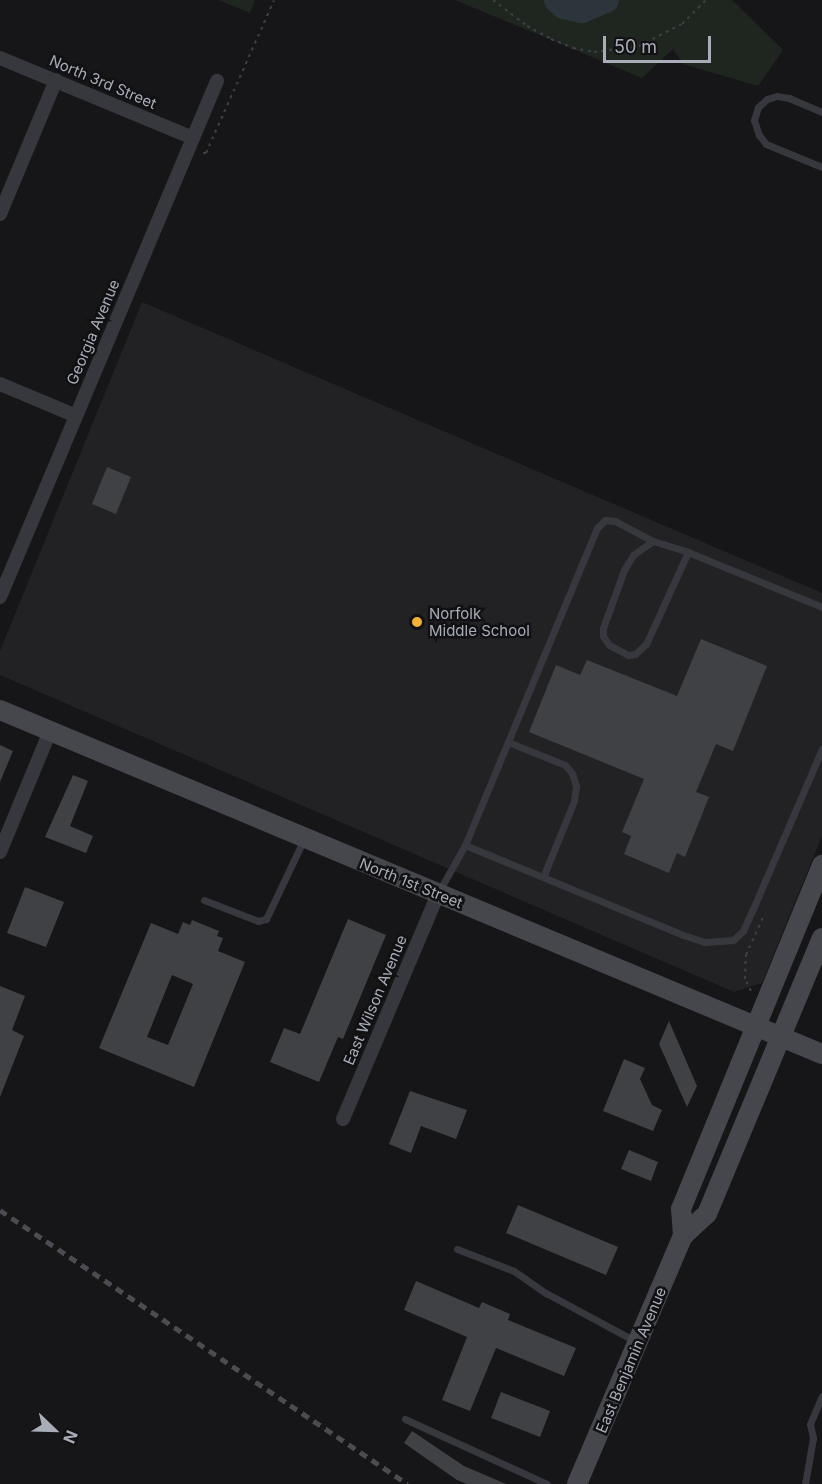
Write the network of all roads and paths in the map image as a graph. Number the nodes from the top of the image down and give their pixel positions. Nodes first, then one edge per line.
1 (274, 0) edge
2 (493, 0) edge
3 (706, 0) edge
4 (0, 58) edge
5 (56, 80) junction
6 (217, 81) dead end
7 (822, 112) edge
8 (191, 143) junction
9 (822, 166) edge
10 (0, 214) edge
11 (0, 384) edge
12 (75, 416) junction
13 (653, 541) junction
14 (688, 552) junction
15 (0, 597) edge
16 (822, 607) edge
17 (0, 710) edge
18 (50, 730) junction
19 (508, 742) junction
20 (822, 749) edge
21 (304, 839) junction
22 (465, 845) junction
23 (0, 852) edge
24 (822, 865) edge
25 (544, 875) junction
26 (438, 894) junction
27 (204, 900) dead end
28 (764, 913) dead end
29 (822, 938) edge
30 (751, 991) dead end
31 (758, 1026) junction
32 (783, 1036) junction
33 (822, 1054) edge
34 (343, 1119) dead end
35 (683, 1236) junction
36 (457, 1249) dead end
37 (639, 1343) junction
38 (822, 1396) edge
39 (405, 1419) dead end
40 (547, 1484) edge
41 (577, 1484) edge
42 (805, 1484) edge

1 - 8 path
2 - 3 path
4 - 5 street, North 3rd Street
5 - 8 street, North 3rd Street
5 - 10 street
6 - 8 street, Georgia Avenue
7 - 9 lane
8 - 12 street, Georgia Avenue
11 - 12 street
12 - 15 street, Georgia Avenue
13 - 14 lane
13 - 14 lane
13 - 19 lane
14 - 16 lane
17 - 18 main road, North 1st Street
18 - 21 main road, North 1st Street
18 - 23 street
19 - 22 lane
19 - 25 lane
20 - 25 lane
21 - 26 main road, North 1st Street
21 - 27 lane
22 - 25 lane
22 - 26 lane
24 - 31 main road, East Benjamin Avenue
26 - 31 main road, North 1st Street
26 - 34 street, East Wilson Avenue
28 - 30 path
29 - 32 main road, East Benjamin Avenue
31 - 32 main road, North 1st Street
31 - 35 main road, East Benjamin Avenue
32 - 33 main road, North 1st Street
32 - 35 main road, East Benjamin Avenue
35 - 37 main road, East Benjamin Avenue
36 - 37 lane
37 - 41 main road, East Benjamin Avenue
38 - 42 lane
39 - 40 lane

